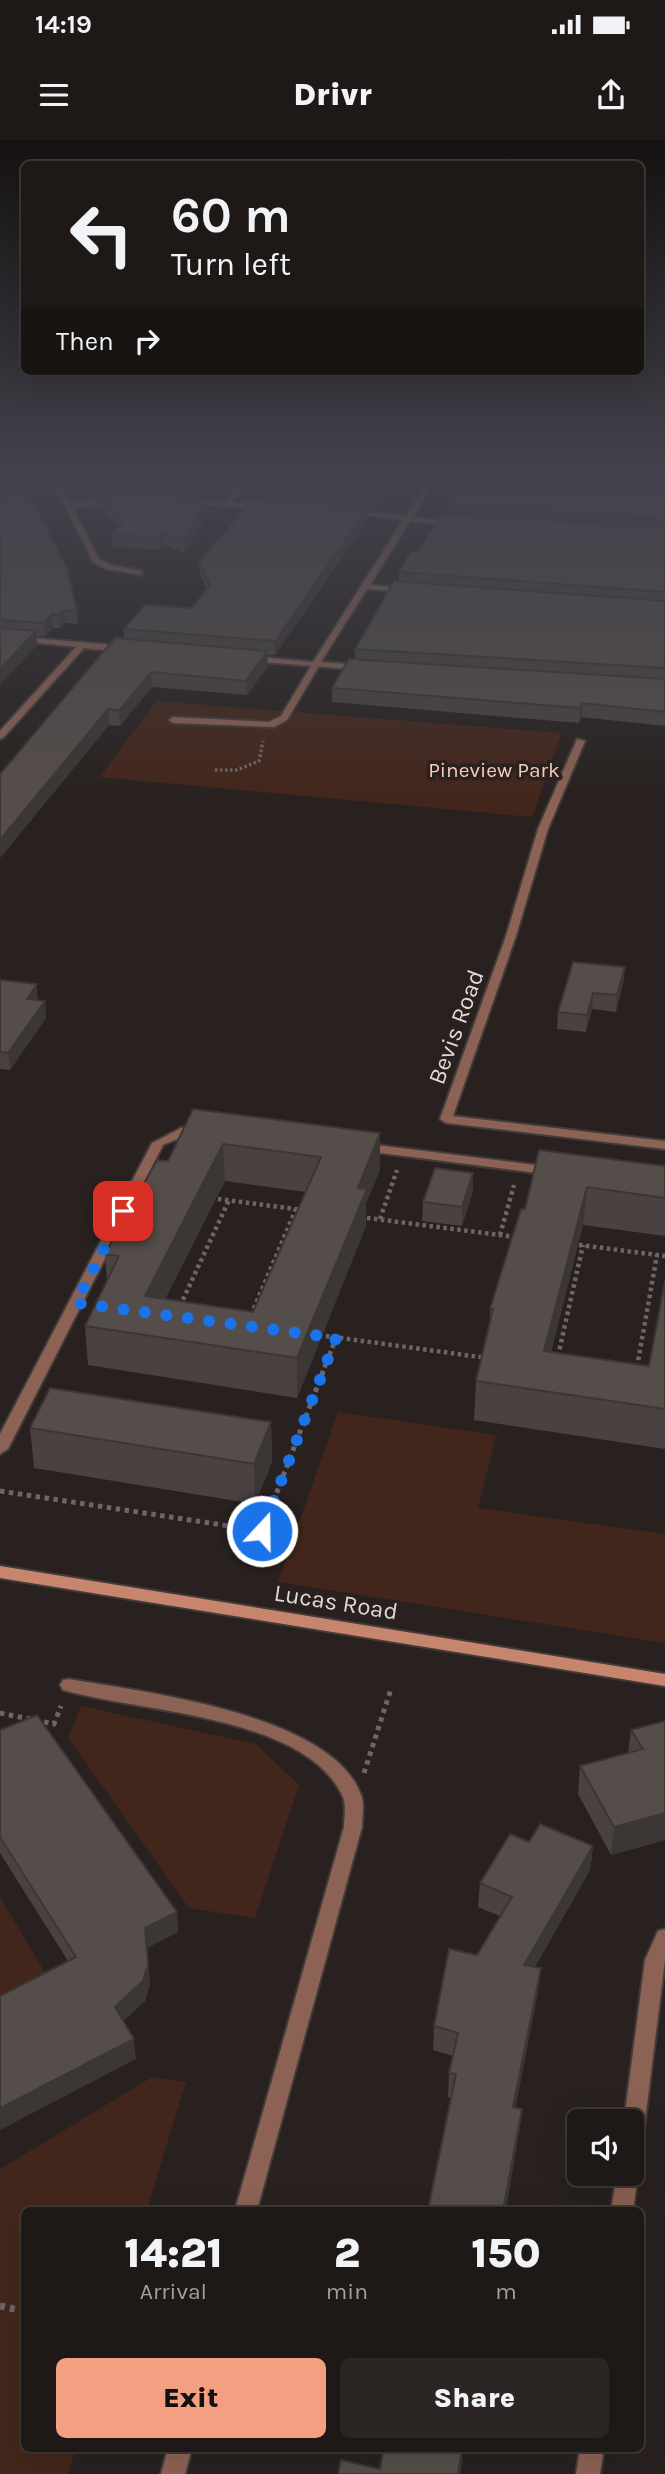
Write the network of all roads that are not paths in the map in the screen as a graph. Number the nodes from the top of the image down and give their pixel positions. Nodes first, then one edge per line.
1 (367, 587) joint
2 (424, 592) edge
3 (0, 638) edge
4 (82, 645) junction
5 (137, 650) edge
6 (234, 658) edge
7 (316, 664) junction
8 (371, 669) edge
9 (173, 720) dead end
10 (0, 736) edge
11 (580, 741) dead end
12 (211, 1130) edge
13 (348, 1145) edge
14 (665, 1145) edge
15 (573, 1173) edge
16 (0, 1449) edge
17 (0, 1572) edge
18 (665, 1680) edge
19 (69, 1685) road end
20 (665, 1937) edge
21 (635, 2109) edge
22 (625, 2186) edge
23 (247, 2207) edge
24 (622, 2207) edge
25 (179, 2452) edge
26 (592, 2452) edge
27 (173, 2474) edge
28 (589, 2474) edge

1 - 2 street
1 - 7 street
3 - 4 street
4 - 5 street
4 - 10 street
6 - 7 street
7 - 8 street
7 - 9 street
11 - 14 street, Bevis Road
12 - 16 street
13 - 15 street
17 - 18 street, Lucas Road
19 - 23 street
20 - 21 street
22 - 24 street
25 - 27 street
26 - 28 street

